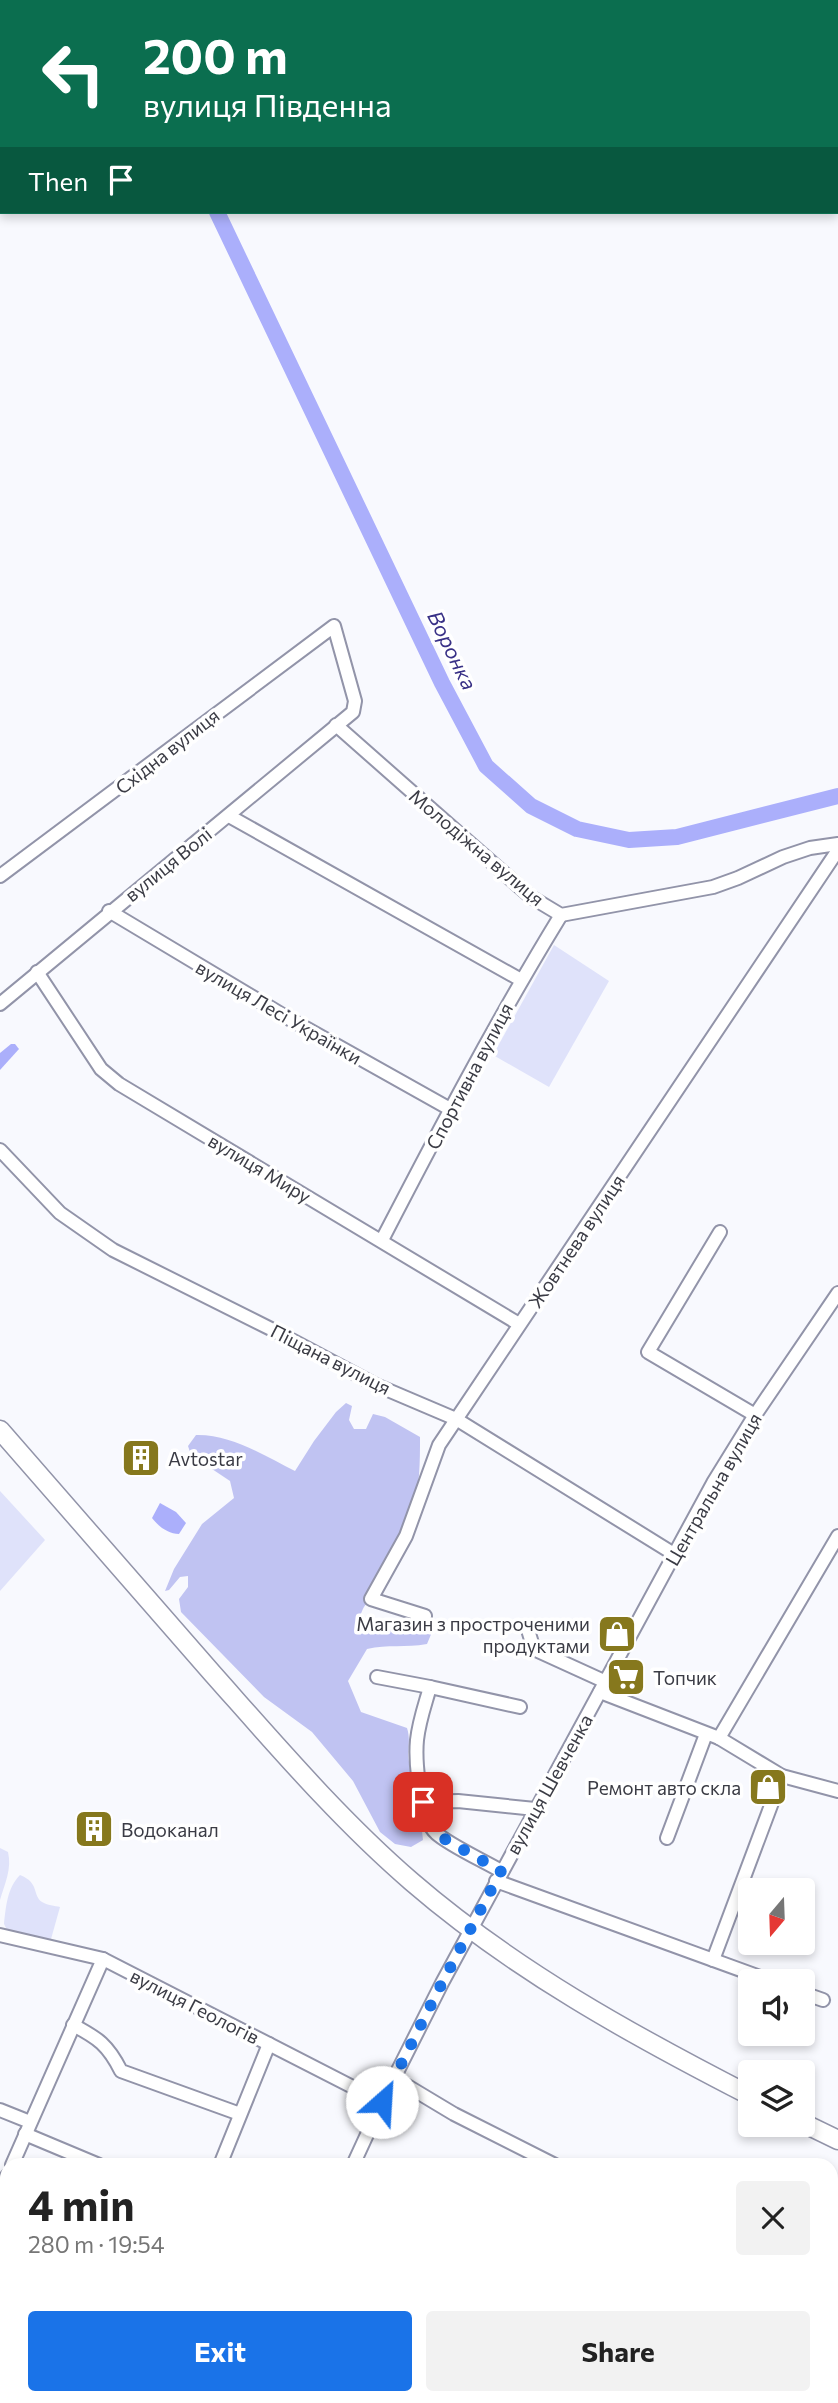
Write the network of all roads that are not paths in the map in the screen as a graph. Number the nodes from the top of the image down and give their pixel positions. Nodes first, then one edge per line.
1 (334, 626) joint
2 (337, 725) junction
3 (229, 816) junction
4 (838, 844) edge
5 (838, 850) edge
6 (0, 876) edge
7 (109, 911) junction
8 (561, 915) junction
9 (37, 972) junction
10 (521, 981) junction
11 (0, 1004) edge
12 (450, 1110) junction
13 (0, 1150) edge
14 (720, 1232) dead end
15 (382, 1241) junction
16 (838, 1293) edge
17 (519, 1324) junction
18 (755, 1415) junction
19 (456, 1419) junction
20 (0, 1430) edge
21 (838, 1536) edge
22 (674, 1554) junction
23 (425, 1616) dead end
24 (528, 1630) dead end
25 (377, 1677) dead end
26 (430, 1688) junction
27 (600, 1692) junction
28 (520, 1707) dead end
29 (712, 1736) junction
30 (782, 1776) junction
31 (838, 1791) edge
32 (423, 1802) junction
33 (535, 1809) junction
34 (667, 1838) dead end
35 (499, 1876) junction
36 (471, 1929) junction
37 (0, 1935) edge
38 (103, 1959) junction
39 (713, 1960) junction
40 (738, 1969) edge
41 (815, 1997) edge
42 (823, 2000) dead end
43 (73, 2025) junction
44 (269, 2044) junction
45 (394, 2078) junction
46 (738, 2089) edge
47 (382, 2102) junction
48 (0, 2110) edge
49 (240, 2114) junction
50 (27, 2128) junction
51 (815, 2129) edge
52 (838, 2140) edge
53 (15, 2158) edge
54 (85, 2158) edge
55 (223, 2158) edge
56 (357, 2158) edge
57 (541, 2158) edge

1 - 2 street, вулиця Волі
1 - 6 street, Східна вулиця
2 - 3 street, вулиця Волі
2 - 8 street, Молодіжна вулиця
3 - 7 street, вулиця Волі
3 - 10 street
4 - 8 street, Молодіжна вулиця
5 - 17 street, Жовтнева вулиця
7 - 9 street, вулиця Волі
7 - 12 street, вулиця Лесі Українки
8 - 10 street, Спортивна вулиця
9 - 11 street, вулиця Волі
9 - 15 street, вулиця Миру
10 - 12 street, Спортивна вулиця
12 - 15 street, Спортивна вулиця
13 - 19 street, Піщана вулиця
14 - 18 street
15 - 17 street, вулиця Миру
16 - 18 street, Центральна вулиця
17 - 19 street, Жовтнева вулиця
18 - 22 street, Центральна вулиця
19 - 22 street, Піщана вулиця
19 - 23 street, Жовтнева вулиця
20 - 36 highway
21 - 29 street
22 - 27 street, Центральна вулиця
24 - 27 street
25 - 26 street
26 - 28 street
26 - 32 street
27 - 29 street
27 - 33 street, вулиця Шевченка
29 - 30 street
29 - 34 street
30 - 31 street
30 - 39 street
32 - 33 street
32 - 35 street
33 - 35 street, вулиця Шевченка
35 - 36 street, вулиця Шевченка
35 - 39 street
36 - 45 street, вулиця Шевченка
36 - 46 highway
37 - 38 street, вулиця Геологів
38 - 43 street
38 - 44 street, вулиця Геологів
39 - 40 street
41 - 42 street
43 - 49 street
43 - 50 street
44 - 47 street, вулиця Геологів
44 - 49 street
45 - 47 street, вулиця Шевченка
45 - 57 street
47 - 56 street, вулиця Шевченка
48 - 50 street
49 - 55 street
50 - 53 street
50 - 54 street
51 - 52 highway

